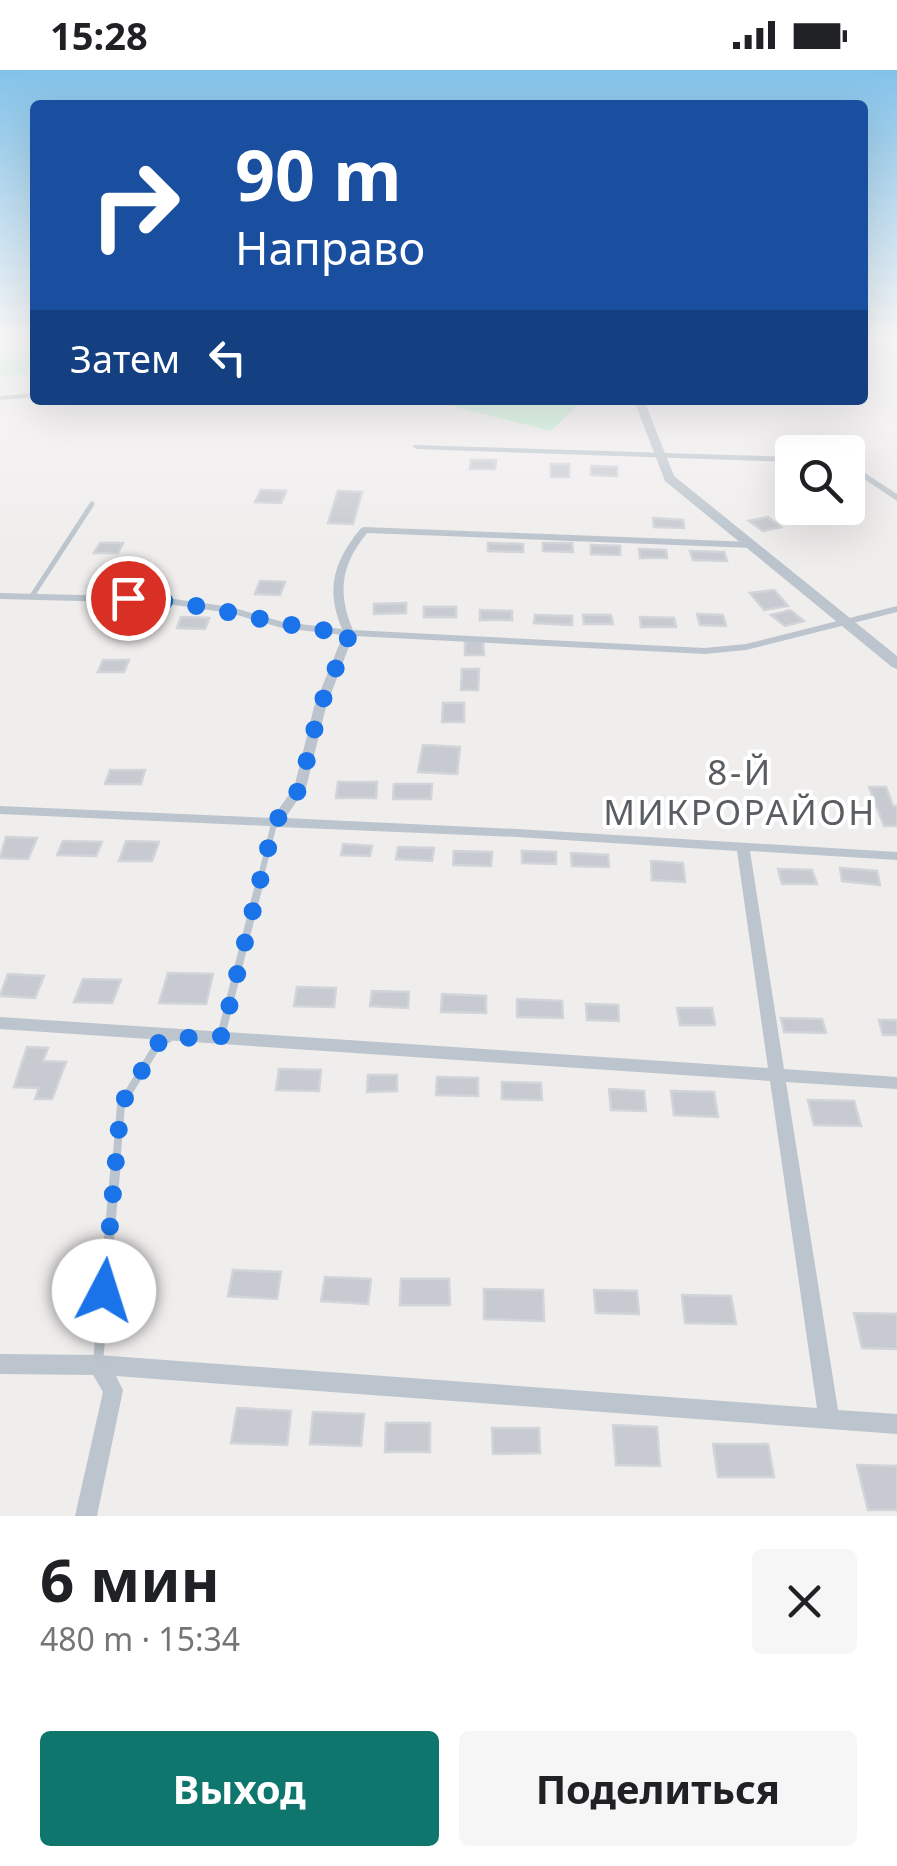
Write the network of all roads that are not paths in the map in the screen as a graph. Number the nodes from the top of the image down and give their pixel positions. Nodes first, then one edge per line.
1 (641, 405) edge
2 (417, 446) dead end
3 (660, 458) junction
4 (775, 460) edge
5 (865, 476) edge
6 (897, 498) edge
7 (92, 504) dead end
8 (752, 545) junction
9 (0, 596) edge
10 (32, 596) junction
11 (897, 609) edge
12 (844, 620) junction
13 (350, 633) junction
14 (897, 664) edge
15 (0, 810) edge
16 (274, 824) junction
17 (743, 847) junction
18 (897, 856) edge
19 (0, 1023) edge
20 (222, 1036) junction
21 (775, 1076) junction
22 (897, 1083) edge
23 (0, 1364) edge
24 (98, 1365) junction
25 (829, 1419) junction
26 (897, 1424) edge
27 (86, 1516) edge

1 - 3 street
2 - 3 street
3 - 4 street
3 - 8 street
5 - 6 street
7 - 10 lane
8 - 12 street
8 - 13 street
9 - 10 street
10 - 13 street
11 - 12 street
12 - 13 street
12 - 14 street
13 - 16 street
15 - 16 street
16 - 17 street
16 - 20 lane
17 - 18 street
17 - 21 street
19 - 20 street
20 - 21 street
20 - 24 lane
21 - 22 street
21 - 25 street
23 - 24 street
24 - 25 street
24 - 27 street
25 - 26 street

